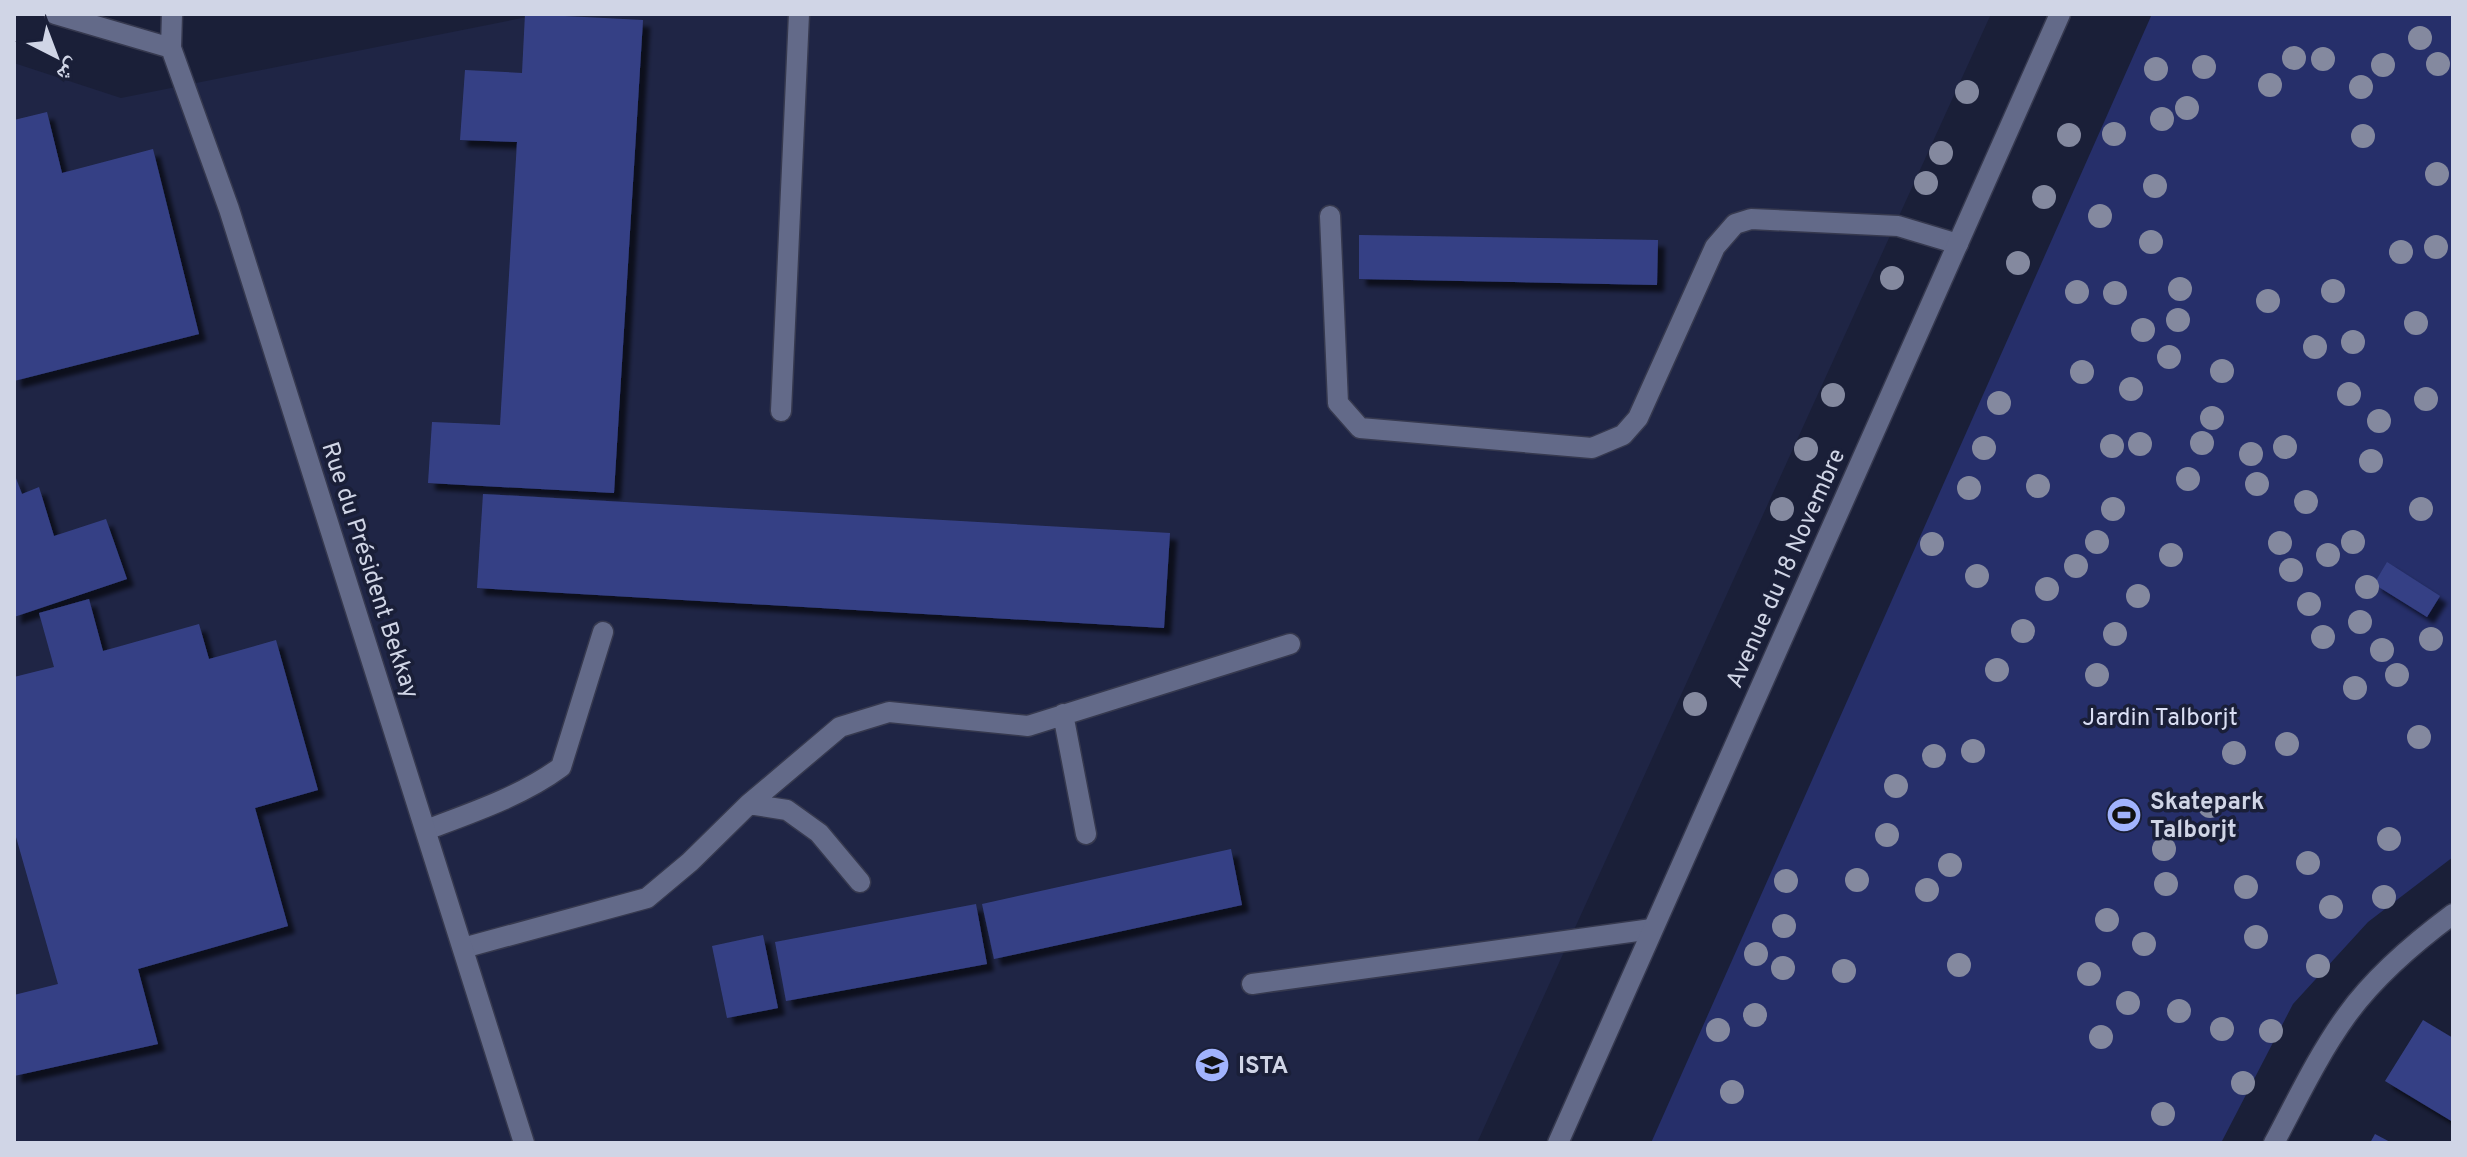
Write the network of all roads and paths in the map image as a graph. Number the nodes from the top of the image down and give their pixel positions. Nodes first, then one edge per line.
1 (55, 14) edge
2 (172, 14) edge
3 (799, 14) edge
4 (2060, 14) edge
5 (171, 48) junction
6 (1330, 216) dead end
7 (1958, 244) junction
8 (781, 411) dead end
9 (603, 632) dead end
10 (1290, 644) dead end
11 (1063, 714) junction
12 (749, 804) junction
13 (426, 830) junction
14 (1086, 834) dead end
15 (860, 882) dead end
16 (2453, 914) edge
17 (1652, 929) junction
18 (463, 948) junction
19 (1252, 984) dead end
20 (523, 1143) edge
21 (1558, 1143) edge
22 (2274, 1143) edge

1 - 5 street
2 - 5 street, Rue du Président Bekkay
3 - 8 street
4 - 7 street, Avenue du 18 Novembre
5 - 13 street, Rue du Président Bekkay
6 - 7 street
7 - 17 street, Avenue du 18 Novembre
9 - 13 street
10 - 11 street
11 - 12 street
11 - 14 street
12 - 15 street
12 - 18 street
13 - 18 street, Rue du Président Bekkay
16 - 22 street
17 - 19 street
17 - 21 street, Avenue du 18 Novembre
18 - 20 street, Rue du Président Bekkay

